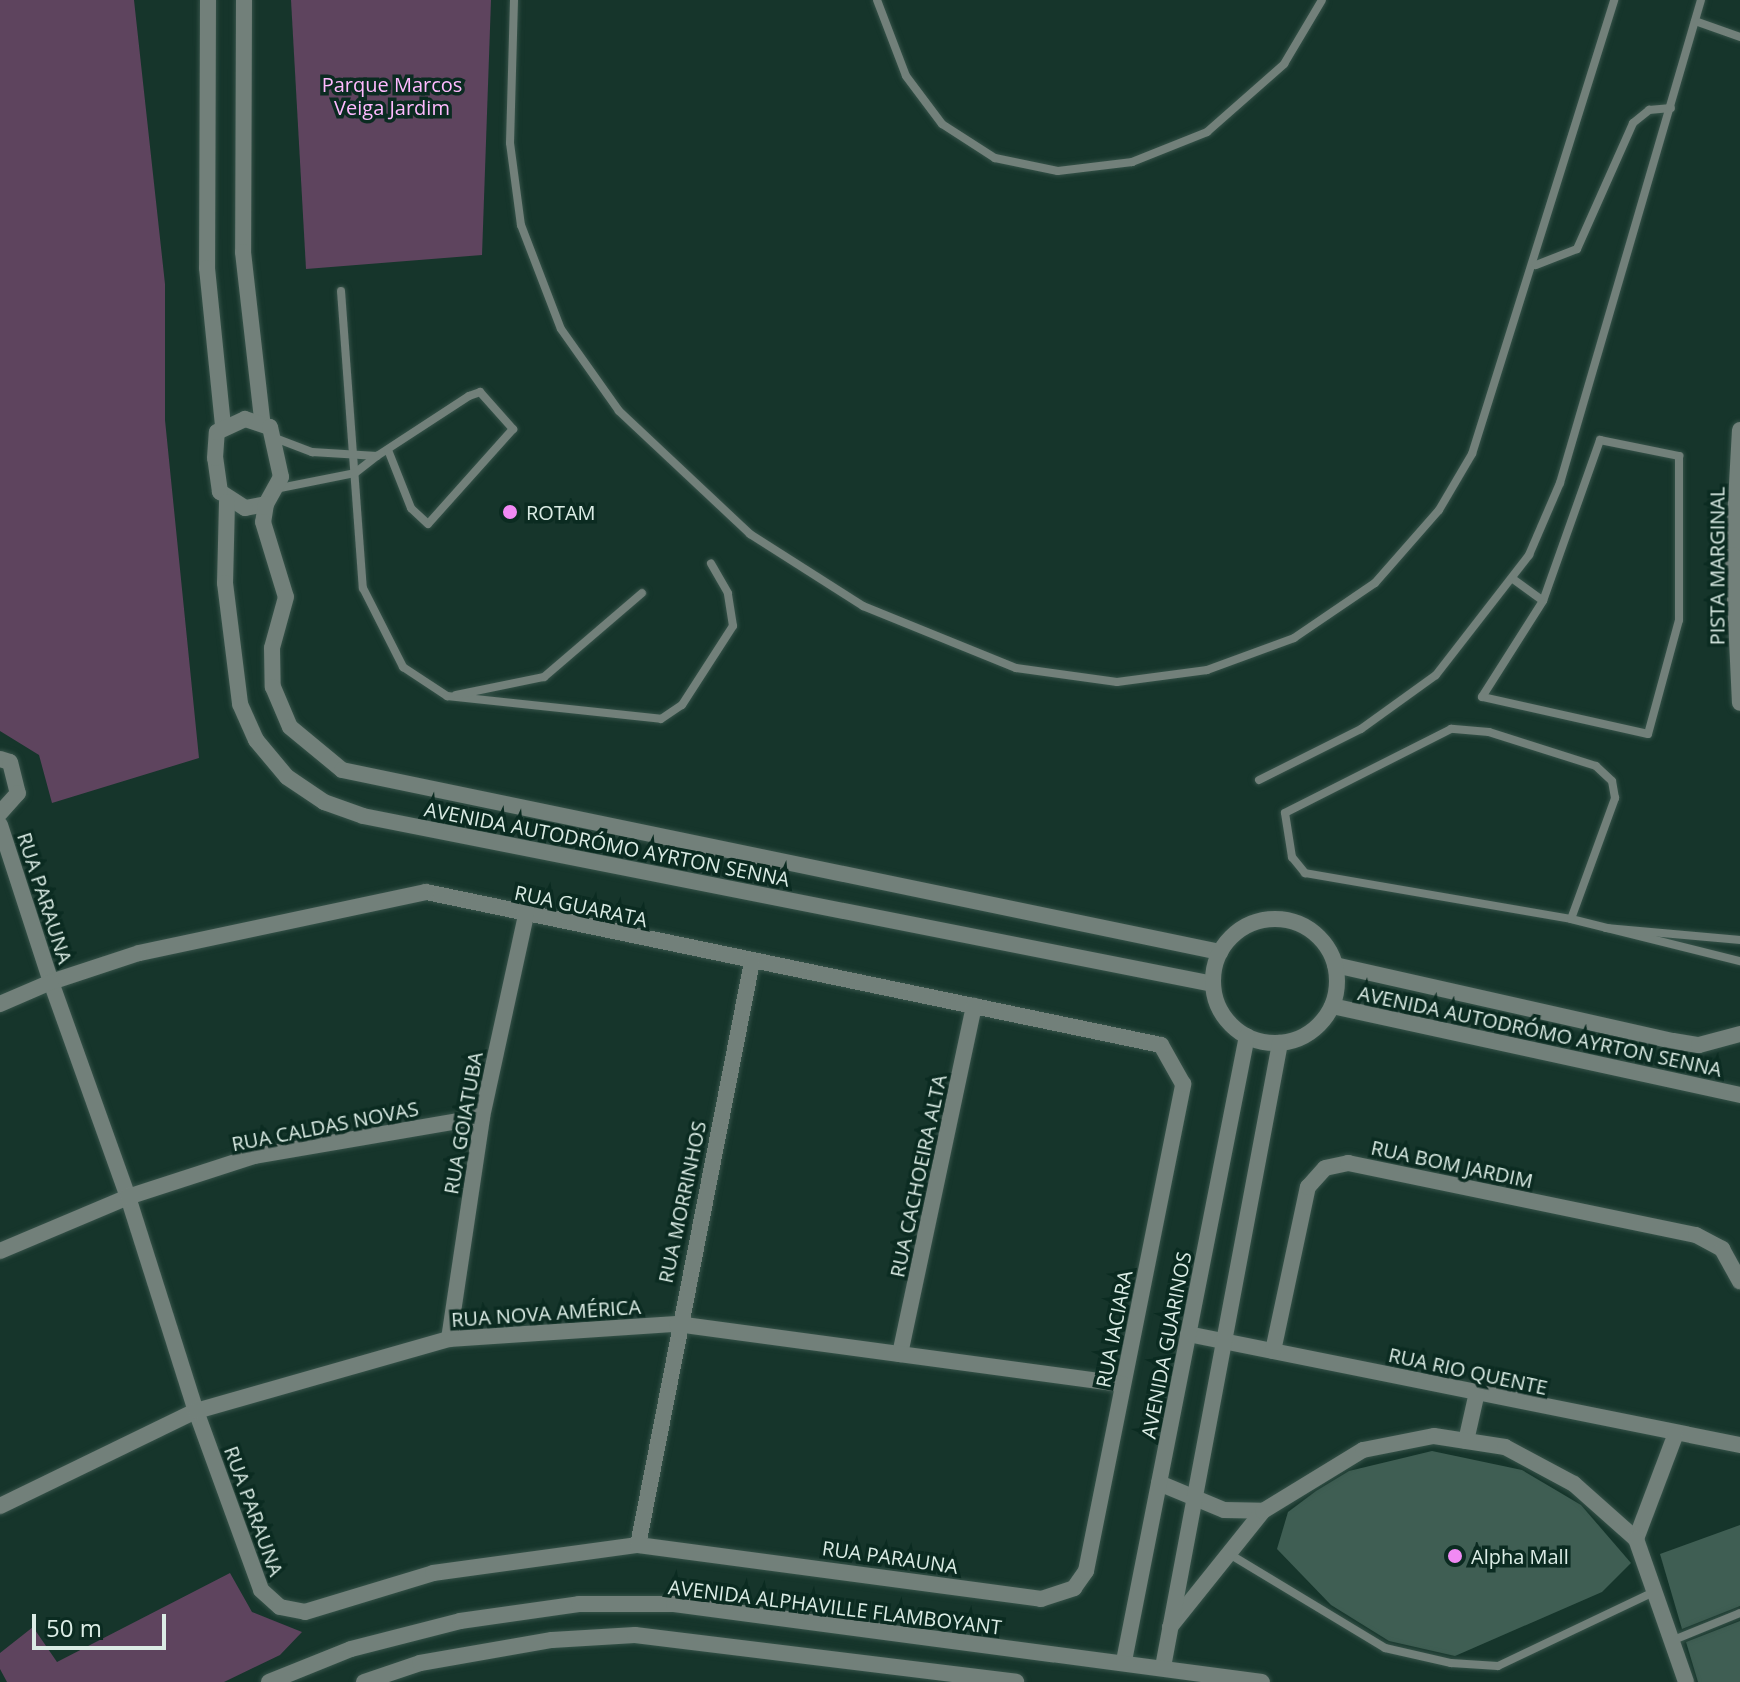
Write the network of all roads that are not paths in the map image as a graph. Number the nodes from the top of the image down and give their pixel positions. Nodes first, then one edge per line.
1 (208, 0) edge
2 (244, 0) edge
3 (514, 0) edge
4 (877, 0) edge
5 (1322, 0) edge
6 (1614, 0) edge
7 (1701, 0) edge
8 (1695, 21) junction
9 (1740, 37) edge
10 (1671, 108) junction
11 (1536, 265) junction
12 (341, 291) dead end
13 (262, 420) junction
14 (223, 426) junction
15 (1740, 430) edge
16 (275, 438) junction
17 (388, 450) junction
18 (354, 451) junction
19 (377, 456) junction
20 (355, 473) junction
21 (279, 489) junction
22 (227, 502) junction
23 (266, 504) junction
24 (711, 563) dead end
25 (1513, 579) junction
26 (642, 593) dead end
27 (1543, 601) junction
28 (447, 696) junction
29 (1740, 703) edge
30 (0, 759) edge
31 (1259, 780) dead end
32 (0, 813) edge
33 (0, 825) edge
34 (526, 916) junction
35 (1571, 919) junction
36 (1603, 928) junction
37 (1681, 931) junction
38 (1740, 940) edge
39 (1680, 950) junction
40 (1220, 952) junction
41 (1740, 961) edge
42 (752, 962) junction
43 (1335, 965) junction
44 (51, 982) junction
45 (1213, 984) junction
46 (0, 1004) edge
47 (974, 1006) junction
48 (1332, 1006) junction
49 (1740, 1034) edge
50 (1247, 1036) junction
51 (1280, 1043) junction
52 (1161, 1045) joint
53 (1740, 1095) edge
54 (482, 1117) junction
55 (128, 1197) junction
56 (0, 1251) edge
57 (1740, 1281) edge
58 (677, 1324) junction
59 (1188, 1334) junction
60 (449, 1339) junction
61 (1222, 1341) junction
62 (1273, 1351) junction
63 (900, 1354) junction
64 (1123, 1384) junction
65 (1477, 1392) junction
66 (196, 1411) junction
67 (1675, 1436) junction
68 (1466, 1441) junction
69 (1740, 1445) edge
70 (1159, 1483) junction
71 (1193, 1493) junction
72 (0, 1506) edge
73 (1263, 1511) junction
74 (1636, 1539) junction
75 (638, 1545) junction
76 (1231, 1555) junction
77 (1657, 1590) junction
78 (1041, 1599) joint
79 (1740, 1613) edge
80 (1170, 1627) junction
81 (1676, 1639) junction
82 (933, 1641) junction
83 (1124, 1661) junction
84 (1163, 1667) junction
85 (929, 1669) junction
86 (269, 1682) edge
87 (364, 1682) edge
88 (1016, 1682) edge
89 (1262, 1682) edge
90 (1686, 1682) edge

1 - 14 street, AVENIDA AUTODRÓMO AYRTON SENNA
2 - 13 street
3 - 11 lane
4 - 5 lane
6 - 11 lane
7 - 8 lane
8 - 9 lane
8 - 10 lane
10 - 11 lane
10 - 25 lane
12 - 18 lane
13 - 14 street
13 - 16 street
14 - 22 street, AVENIDA AUTODRÓMO AYRTON SENNA
15 - 29 street, PISTA MARGINAL
16 - 18 lane
16 - 21 street
17 - 17 lane
17 - 19 lane
18 - 19 lane
18 - 20 lane
19 - 20 lane
20 - 21 lane
20 - 28 lane
21 - 23 street
22 - 23 street
22 - 45 street, AVENIDA AUTODRÓMO AYRTON SENNA
23 - 40 street, AVENIDA AUTODRÓMO AYRTON SENNA
24 - 28 lane
25 - 27 lane
25 - 31 lane
26 - 28 lane
27 - 27 lane
30 - 32 street
33 - 44 street, RUA PARAUNA
34 - 42 street, RUA GUARATA
34 - 44 street, RUA GUARATA
34 - 54 street, RUA GOIATUBA
35 - 35 lane
35 - 36 lane
36 - 37 lane
36 - 39 lane
37 - 38 lane
37 - 39 lane
39 - 41 lane
40 - 43 street
40 - 45 street
42 - 47 street, RUA GUARATA
42 - 58 street, RUA MORRINHOS
43 - 48 street
43 - 49 street, AVENIDA AUTODRÓMO AYRTON SENNA
44 - 46 street, RUA GUARATA
44 - 55 street, RUA PARAUNA
45 - 50 street
47 - 52 street, RUA GUARATA
47 - 63 street, RUA CACHOEIRA ALTA
48 - 51 street
48 - 53 street, AVENIDA AUTODRÓMO AYRTON SENNA
50 - 51 street
50 - 59 street, AVENIDA GUARINOS
51 - 61 street
52 - 64 street, RUA IACIARA
54 - 55 street, RUA CALDAS NOVAS
54 - 60 street, RUA GOIATUBA
55 - 56 street, RUA CALDAS NOVAS
55 - 66 street, RUA PARAUNA
57 - 62 street, RUA BOM JARDIM
58 - 60 street, RUA NOVA AMÉRICA
58 - 63 street, RUA NOVA AMÉRICA
58 - 75 street, RUA MORRINHOS
59 - 61 street, RUA RIO QUENTE
59 - 70 street, AVENIDA GUARINOS
60 - 66 street, RUA NOVA AMÉRICA
61 - 62 street, RUA RIO QUENTE
61 - 71 street
62 - 65 street, RUA RIO QUENTE
63 - 64 street, RUA NOVA AMÉRICA
64 - 78 street, RUA IACIARA
65 - 67 street, RUA RIO QUENTE
65 - 68 street
66 - 72 street, RUA NOVA AMÉRICA
66 - 75 street, RUA PARAUNA
67 - 69 street, RUA RIO QUENTE
67 - 74 street
68 - 73 street
68 - 74 street
70 - 71 street
70 - 83 street, AVENIDA GUARINOS
71 - 73 street
71 - 80 street
73 - 76 street
74 - 77 street
75 - 78 street, RUA PARAUNA
76 - 77 lane
76 - 80 street
77 - 81 street
79 - 81 lane
80 - 84 street
81 - 90 street
82 - 83 street, AVENIDA ALPHAVILLE FLAMBOYANT
82 - 85 street
82 - 86 street, AVENIDA ALPHAVILLE FLAMBOYANT
83 - 84 street, AVENIDA ALPHAVILLE FLAMBOYANT
84 - 89 street, AVENIDA ALPHAVILLE FLAMBOYANT
85 - 87 street
85 - 88 street

